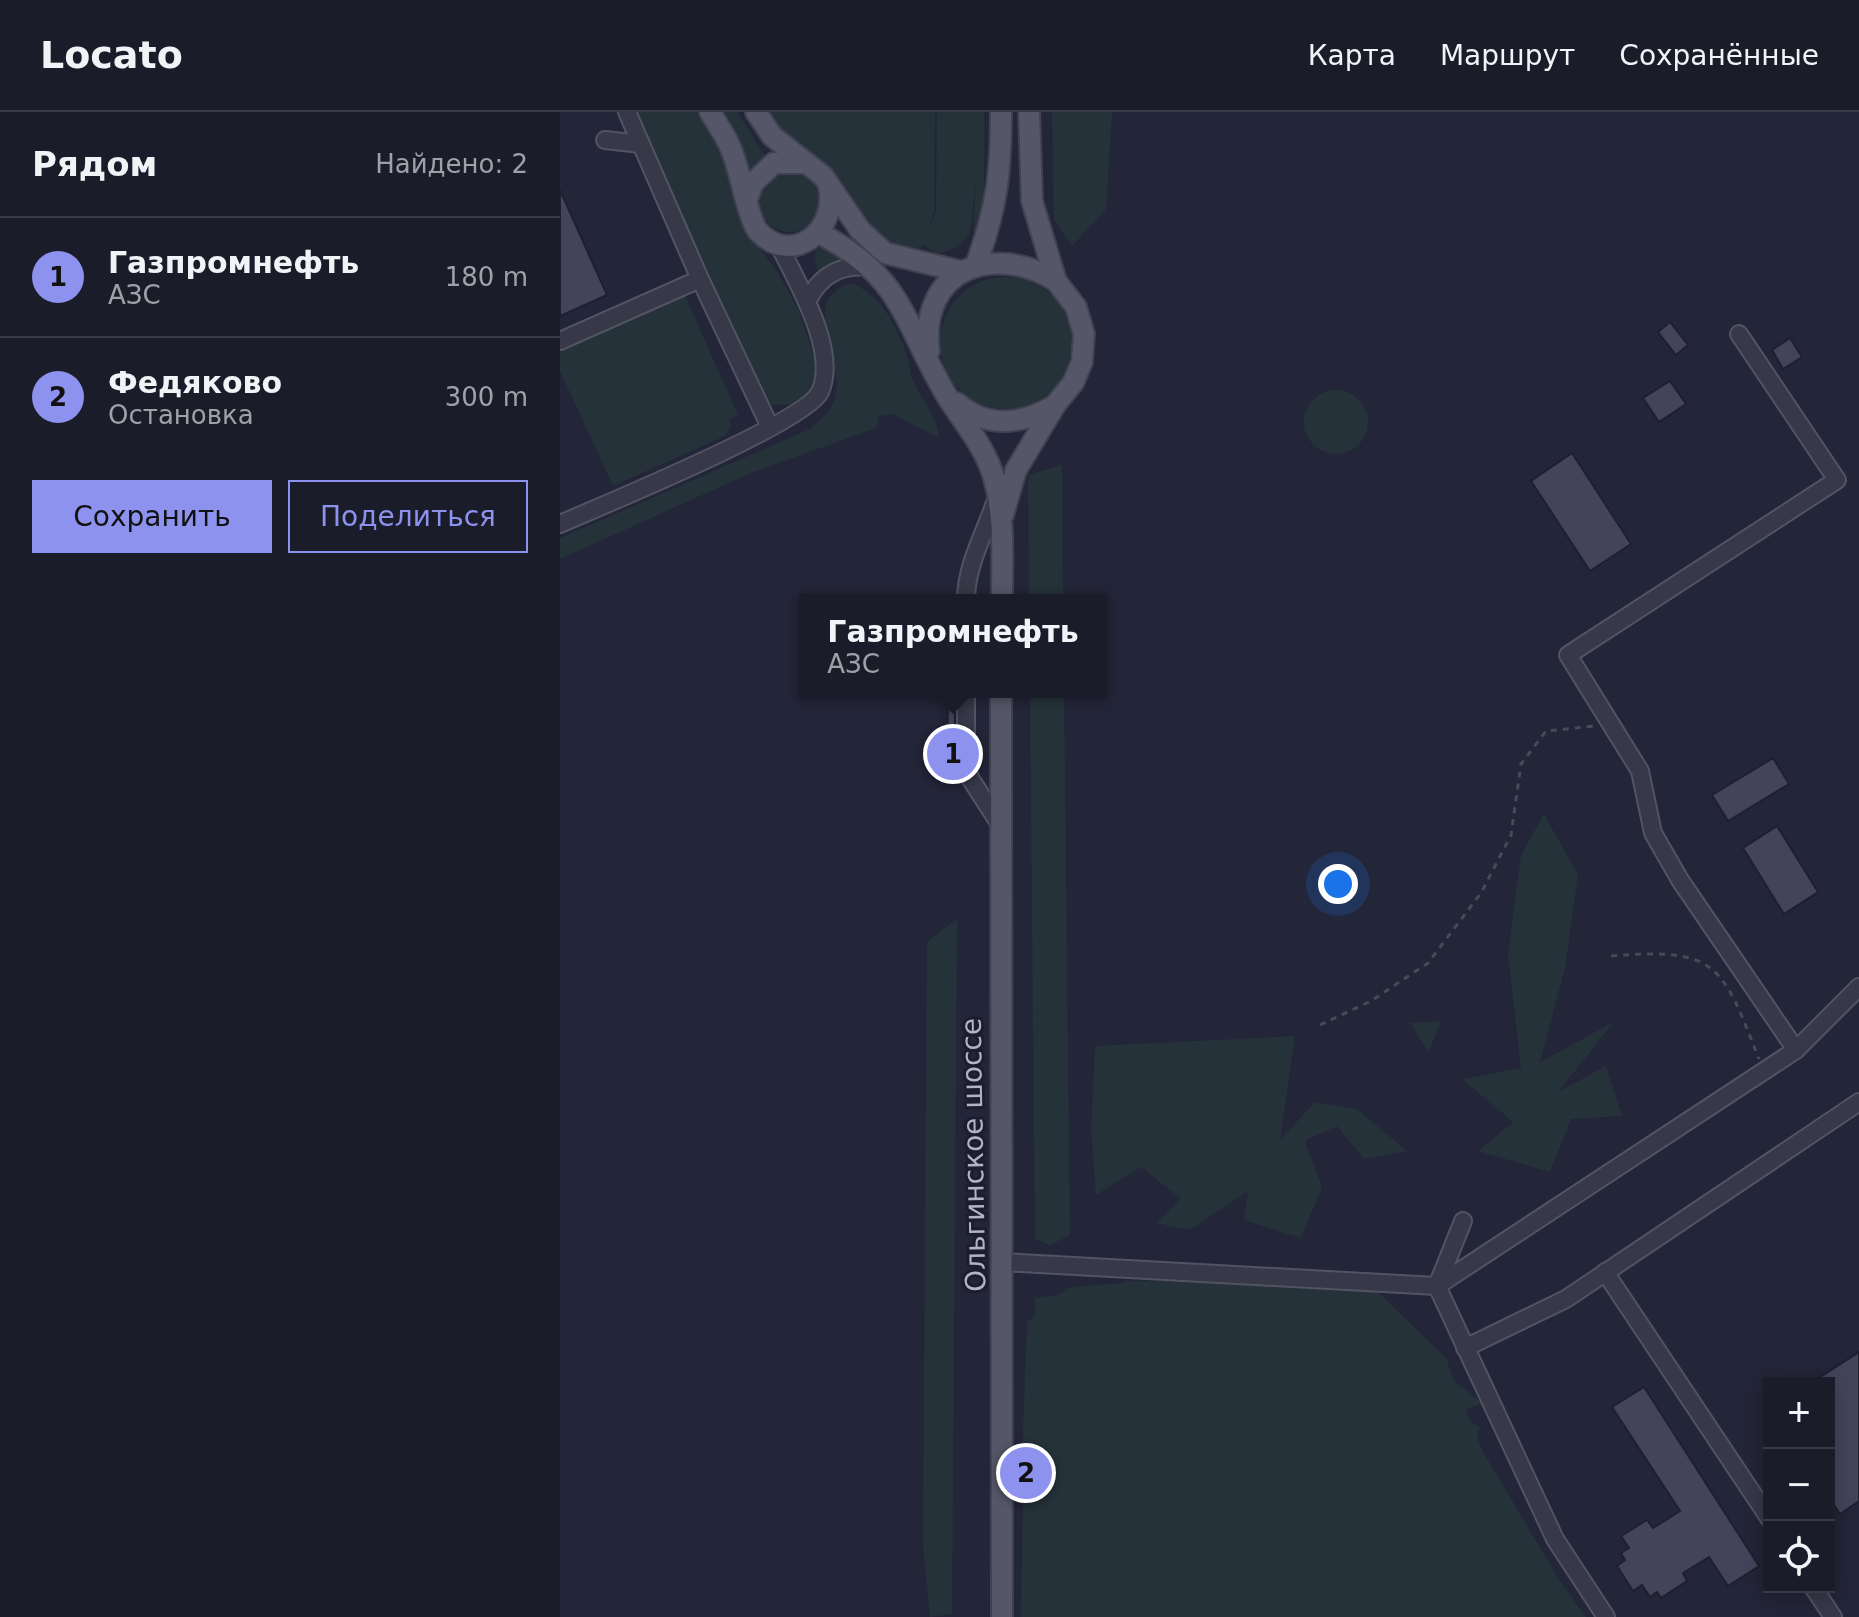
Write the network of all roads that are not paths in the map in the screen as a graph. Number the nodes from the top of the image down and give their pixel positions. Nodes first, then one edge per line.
1 (627, 112) edge
2 (710, 112) edge
3 (756, 112) edge
4 (1001, 112) edge
5 (1029, 112) edge
6 (605, 140) dead end
7 (641, 144) junction
8 (804, 163) junction
9 (829, 187) junction
10 (748, 197) junction
11 (819, 233) junction
12 (778, 243) junction
13 (870, 267) junction
14 (967, 268) junction
15 (700, 279) junction
16 (1056, 281) junction
17 (807, 302) junction
18 (1739, 334) dead end
19 (560, 341) edge
20 (932, 367) junction
21 (945, 392) junction
22 (1055, 405) junction
23 (770, 427) junction
24 (1000, 505) junction
25 (564, 521) edge
26 (967, 594) edge
27 (1002, 594) edge
28 (966, 698) edge
29 (1001, 698) edge
30 (999, 823) junction
31 (1859, 987) edge
32 (1796, 1050) junction
33 (1859, 1102) edge
34 (1463, 1221) dead end
35 (1002, 1262) junction
36 (1605, 1272) junction
37 (1437, 1286) junction
38 (1465, 1348) junction
39 (1763, 1509) edge
40 (1817, 1593) edge
41 (1002, 1617) edge
42 (1606, 1617) edge
43 (1833, 1617) edge

1 - 7 lane
2 - 10 main road
3 - 8 main road
4 - 14 main road
5 - 16 main road
6 - 7 lane
7 - 15 lane
8 - 9 main road
8 - 10 main road
9 - 11 main road
9 - 14 main road
10 - 12 main road
11 - 12 main road
11 - 13 main road
12 - 17 lane
13 - 17 lane
13 - 20 main road
14 - 16 main road
14 - 20 main road
15 - 19 lane
15 - 23 lane
16 - 22 main road
17 - 23 lane
18 - 32 lane
20 - 21 main road
21 - 22 main road
21 - 24 main road
22 - 24 main road
23 - 25 lane
24 - 26 lane
24 - 27 main road
28 - 30 lane
29 - 30 main road, Ольгинское шоссе
30 - 35 main road, Ольгинское шоссе
31 - 32 lane
32 - 37 lane
33 - 36 lane
34 - 37 lane
35 - 37 lane
35 - 41 main road, Ольгинское шоссе
36 - 38 lane
36 - 39 lane
37 - 38 lane
38 - 42 lane
40 - 43 lane

